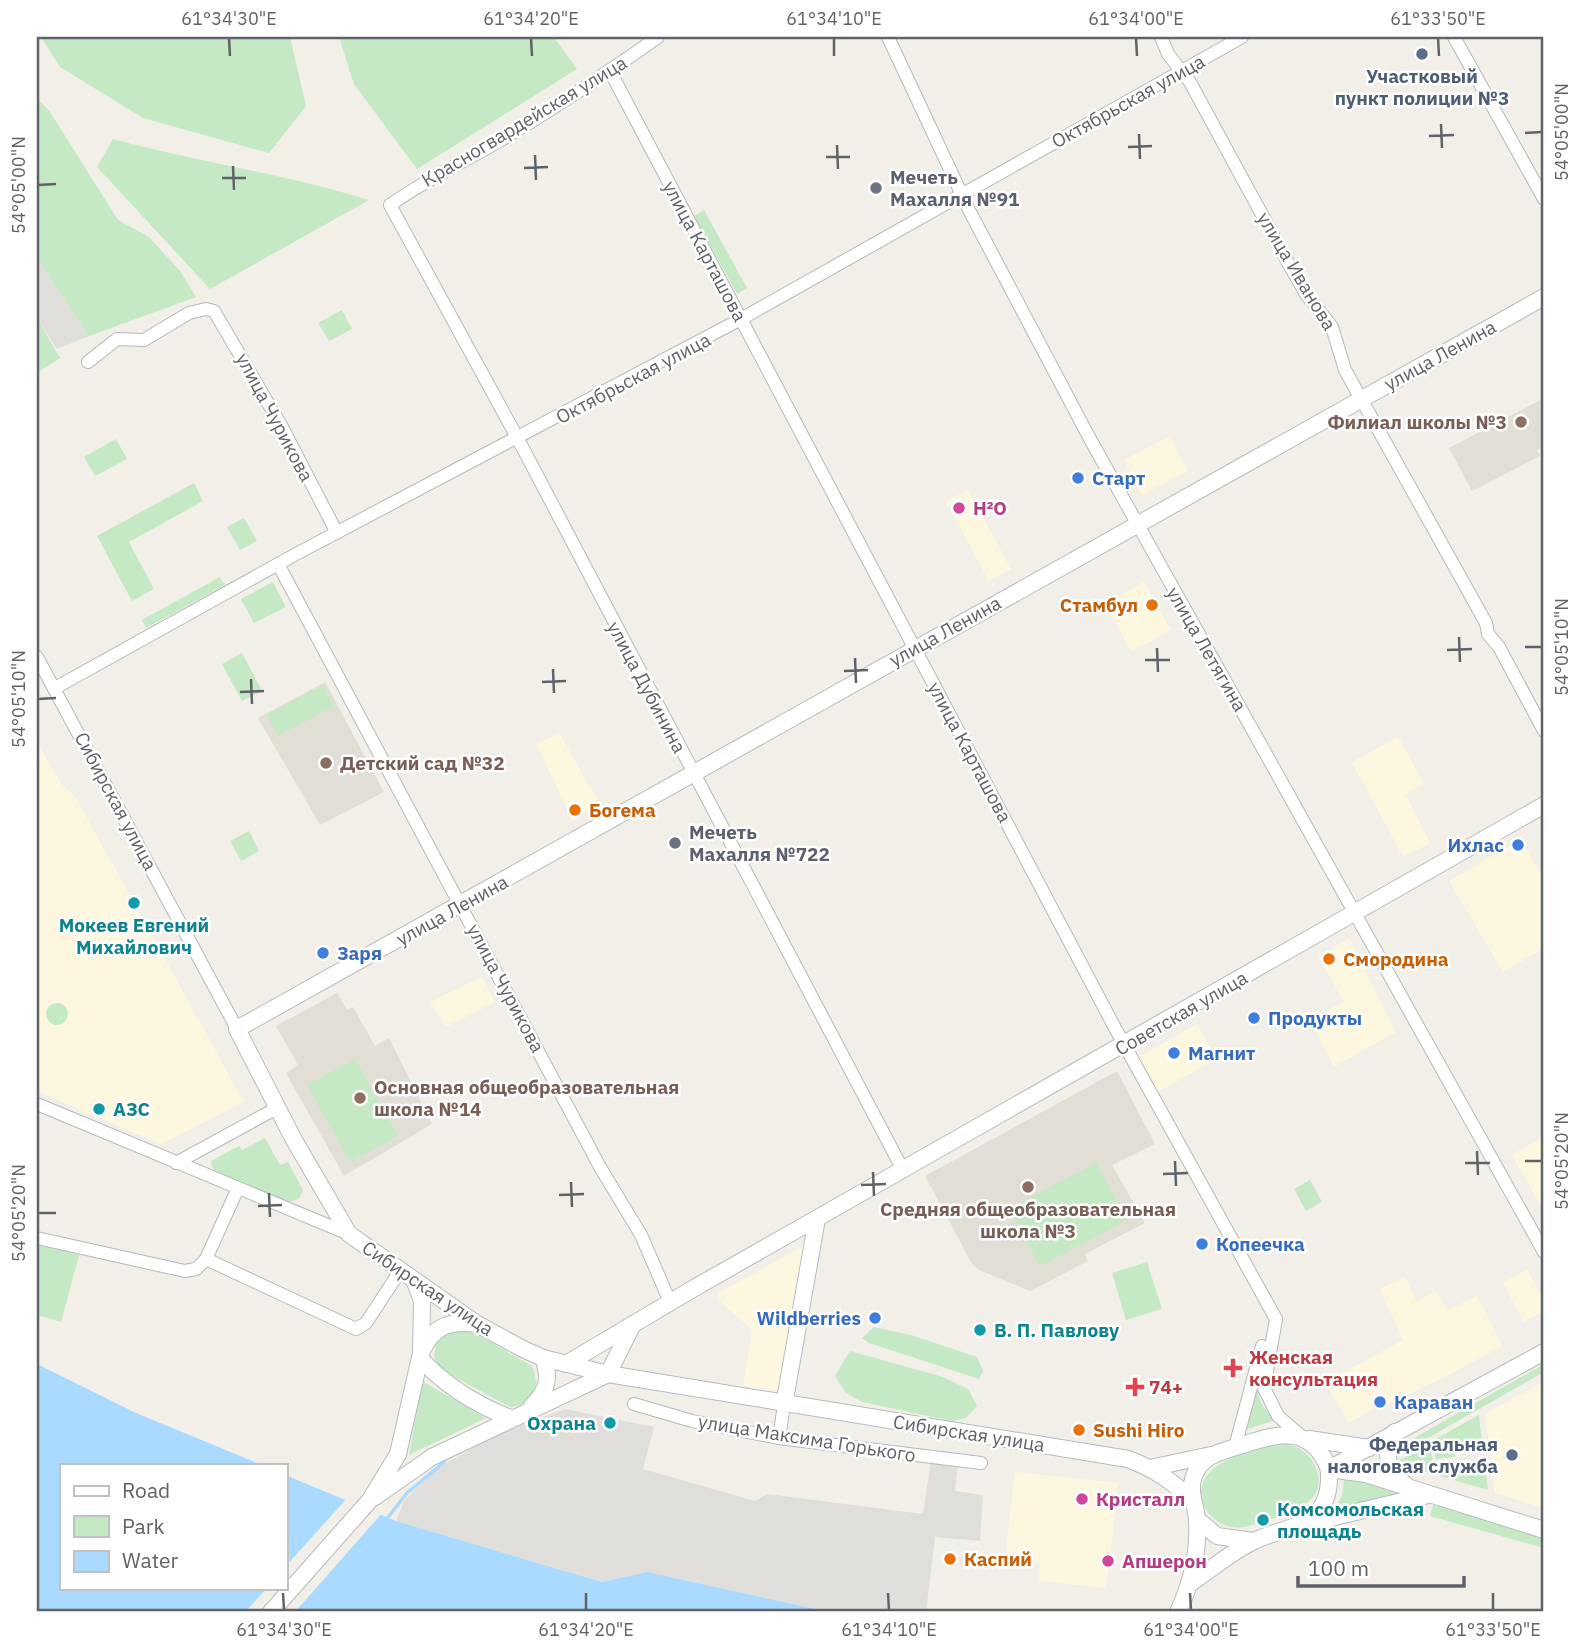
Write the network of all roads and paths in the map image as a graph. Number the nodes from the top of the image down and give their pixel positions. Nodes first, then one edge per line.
1 (658, 37) edge
2 (888, 37) edge
3 (1161, 37) edge
4 (1242, 37) edge
5 (1454, 37) edge
6 (1183, 70) junction
7 (610, 71) junction
8 (962, 195) junction
9 (1544, 199) edge
10 (390, 205) joint
11 (1544, 297) edge
12 (741, 320) junction
13 (88, 362) dead end
14 (1361, 398) junction
15 (518, 439) junction
16 (1137, 523) junction
17 (337, 533) junction
18 (278, 564) junction
19 (916, 648) junction
20 (37, 657) edge
21 (55, 688) junction
22 (1544, 731) edge
23 (692, 773) junction
24 (1544, 805) edge
25 (462, 905) junction
26 (1356, 912) junction
27 (237, 1028) junction
28 (1125, 1045) junction
29 (37, 1104) edge
30 (277, 1108) junction
31 (176, 1163) junction
32 (902, 1170) junction
33 (238, 1188) junction
34 (817, 1219) junction
35 (349, 1234) junction
36 (37, 1238) edge
37 (1544, 1252) edge
38 (206, 1259) junction
39 (400, 1271) junction
40 (415, 1282) junction
41 (670, 1302) junction
42 (1273, 1316) junction
43 (633, 1323) junction
44 (477, 1324) junction
45 (1544, 1352) edge
46 (420, 1356) junction
47 (543, 1358) junction
48 (566, 1364) junction
49 (608, 1374) junction
50 (634, 1404) dead end
51 (784, 1405) junction
52 (528, 1411) junction
53 (510, 1418) junction
54 (1395, 1432) junction
55 (1302, 1437) junction
56 (779, 1438) junction
57 (1235, 1447) junction
58 (1368, 1448) junction
59 (1213, 1454) junction
60 (981, 1463) dead end
61 (1150, 1468) junction
62 (1329, 1469) junction
63 (1411, 1488) junction
64 (1428, 1495) junction
65 (370, 1500) junction
66 (1192, 1501) junction
67 (1197, 1518) junction
68 (1305, 1524) junction
69 (1544, 1530) edge
70 (1254, 1541) junction
71 (1192, 1582) junction
72 (271, 1612) edge
73 (1178, 1612) edge

1 - 7 street, Красногвардейская улица
2 - 8 street, улица Летягина
3 - 6 street, улица Иванова
4 - 6 street, Октябрьская улица
5 - 9 street
6 - 8 street, Октябрьская улица
6 - 14 street, улица Иванова
7 - 10 street, Красногвардейская улица
7 - 12 street, улица Карташова
8 - 12 street, Октябрьская улица
8 - 16 street, улица Летягина
10 - 15 street, улица Дубинина
11 - 14 street, улица Ленина
12 - 15 street, Октябрьская улица
12 - 19 street, улица Карташова
13 - 17 street, улица Чурикова
14 - 16 street, улица Ленина
14 - 22 street, улица Иванова
15 - 17 street, Октябрьская улица
15 - 23 street, улица Дубинина
16 - 19 street, улица Ленина
16 - 26 street, улица Летягина
17 - 18 street, Октябрьская улица
18 - 21 street, Октябрьская улица
18 - 25 street, улица Чурикова
19 - 23 street, улица Ленина
19 - 28 street, улица Карташова
20 - 21 street, Сибирская улица
21 - 27 street, Сибирская улица
23 - 25 street, улица Ленина
23 - 32 street, улица Дубинина
24 - 26 street, Советская улица
25 - 27 street, улица Ленина
25 - 41 street, улица Чурикова
26 - 28 street, Советская улица
26 - 37 street, улица Летягина
27 - 30 street, Сибирская улица
28 - 32 street, Советская улица
28 - 42 street, улица Карташова
29 - 31 street
30 - 31 street
30 - 35 street, Сибирская улица
31 - 33 street
32 - 34 street, Советская улица
33 - 35 street
33 - 38 street
34 - 41 street, Советская улица
34 - 51 street
35 - 39 street, Сибирская улица
36 - 38 street
38 - 39 street
39 - 40 street, Сибирская улица
40 - 44 street, Сибирская улица
40 - 46 street
41 - 43 street, Советская улица
42 - 55 street
42 - 57 street
43 - 48 street, Советская улица
43 - 49 street
44 - 46 street
44 - 47 street, Сибирская улица
45 - 54 street
46 - 53 street
46 - 65 street
47 - 48 street, Сибирская улица
47 - 52 street
48 - 49 street, Сибирская улица
49 - 51 street, Сибирская улица
49 - 52 street
50 - 56 street, улица Максима Горького
51 - 56 street
51 - 61 street, Сибирская улица
52 - 53 street
53 - 65 street
54 - 58 street
54 - 63 street
55 - 57 street
55 - 58 street
55 - 62 street
56 - 60 street, улица Максима Горького
57 - 59 street
58 - 62 street
59 - 61 street
59 - 66 street
61 - 66 street, Сибирская улица
62 - 63 street
62 - 68 street
63 - 64 street
64 - 68 street
64 - 69 street
65 - 72 street
66 - 67 street
67 - 70 street
67 - 71 street
68 - 70 street
70 - 71 street
71 - 73 street

